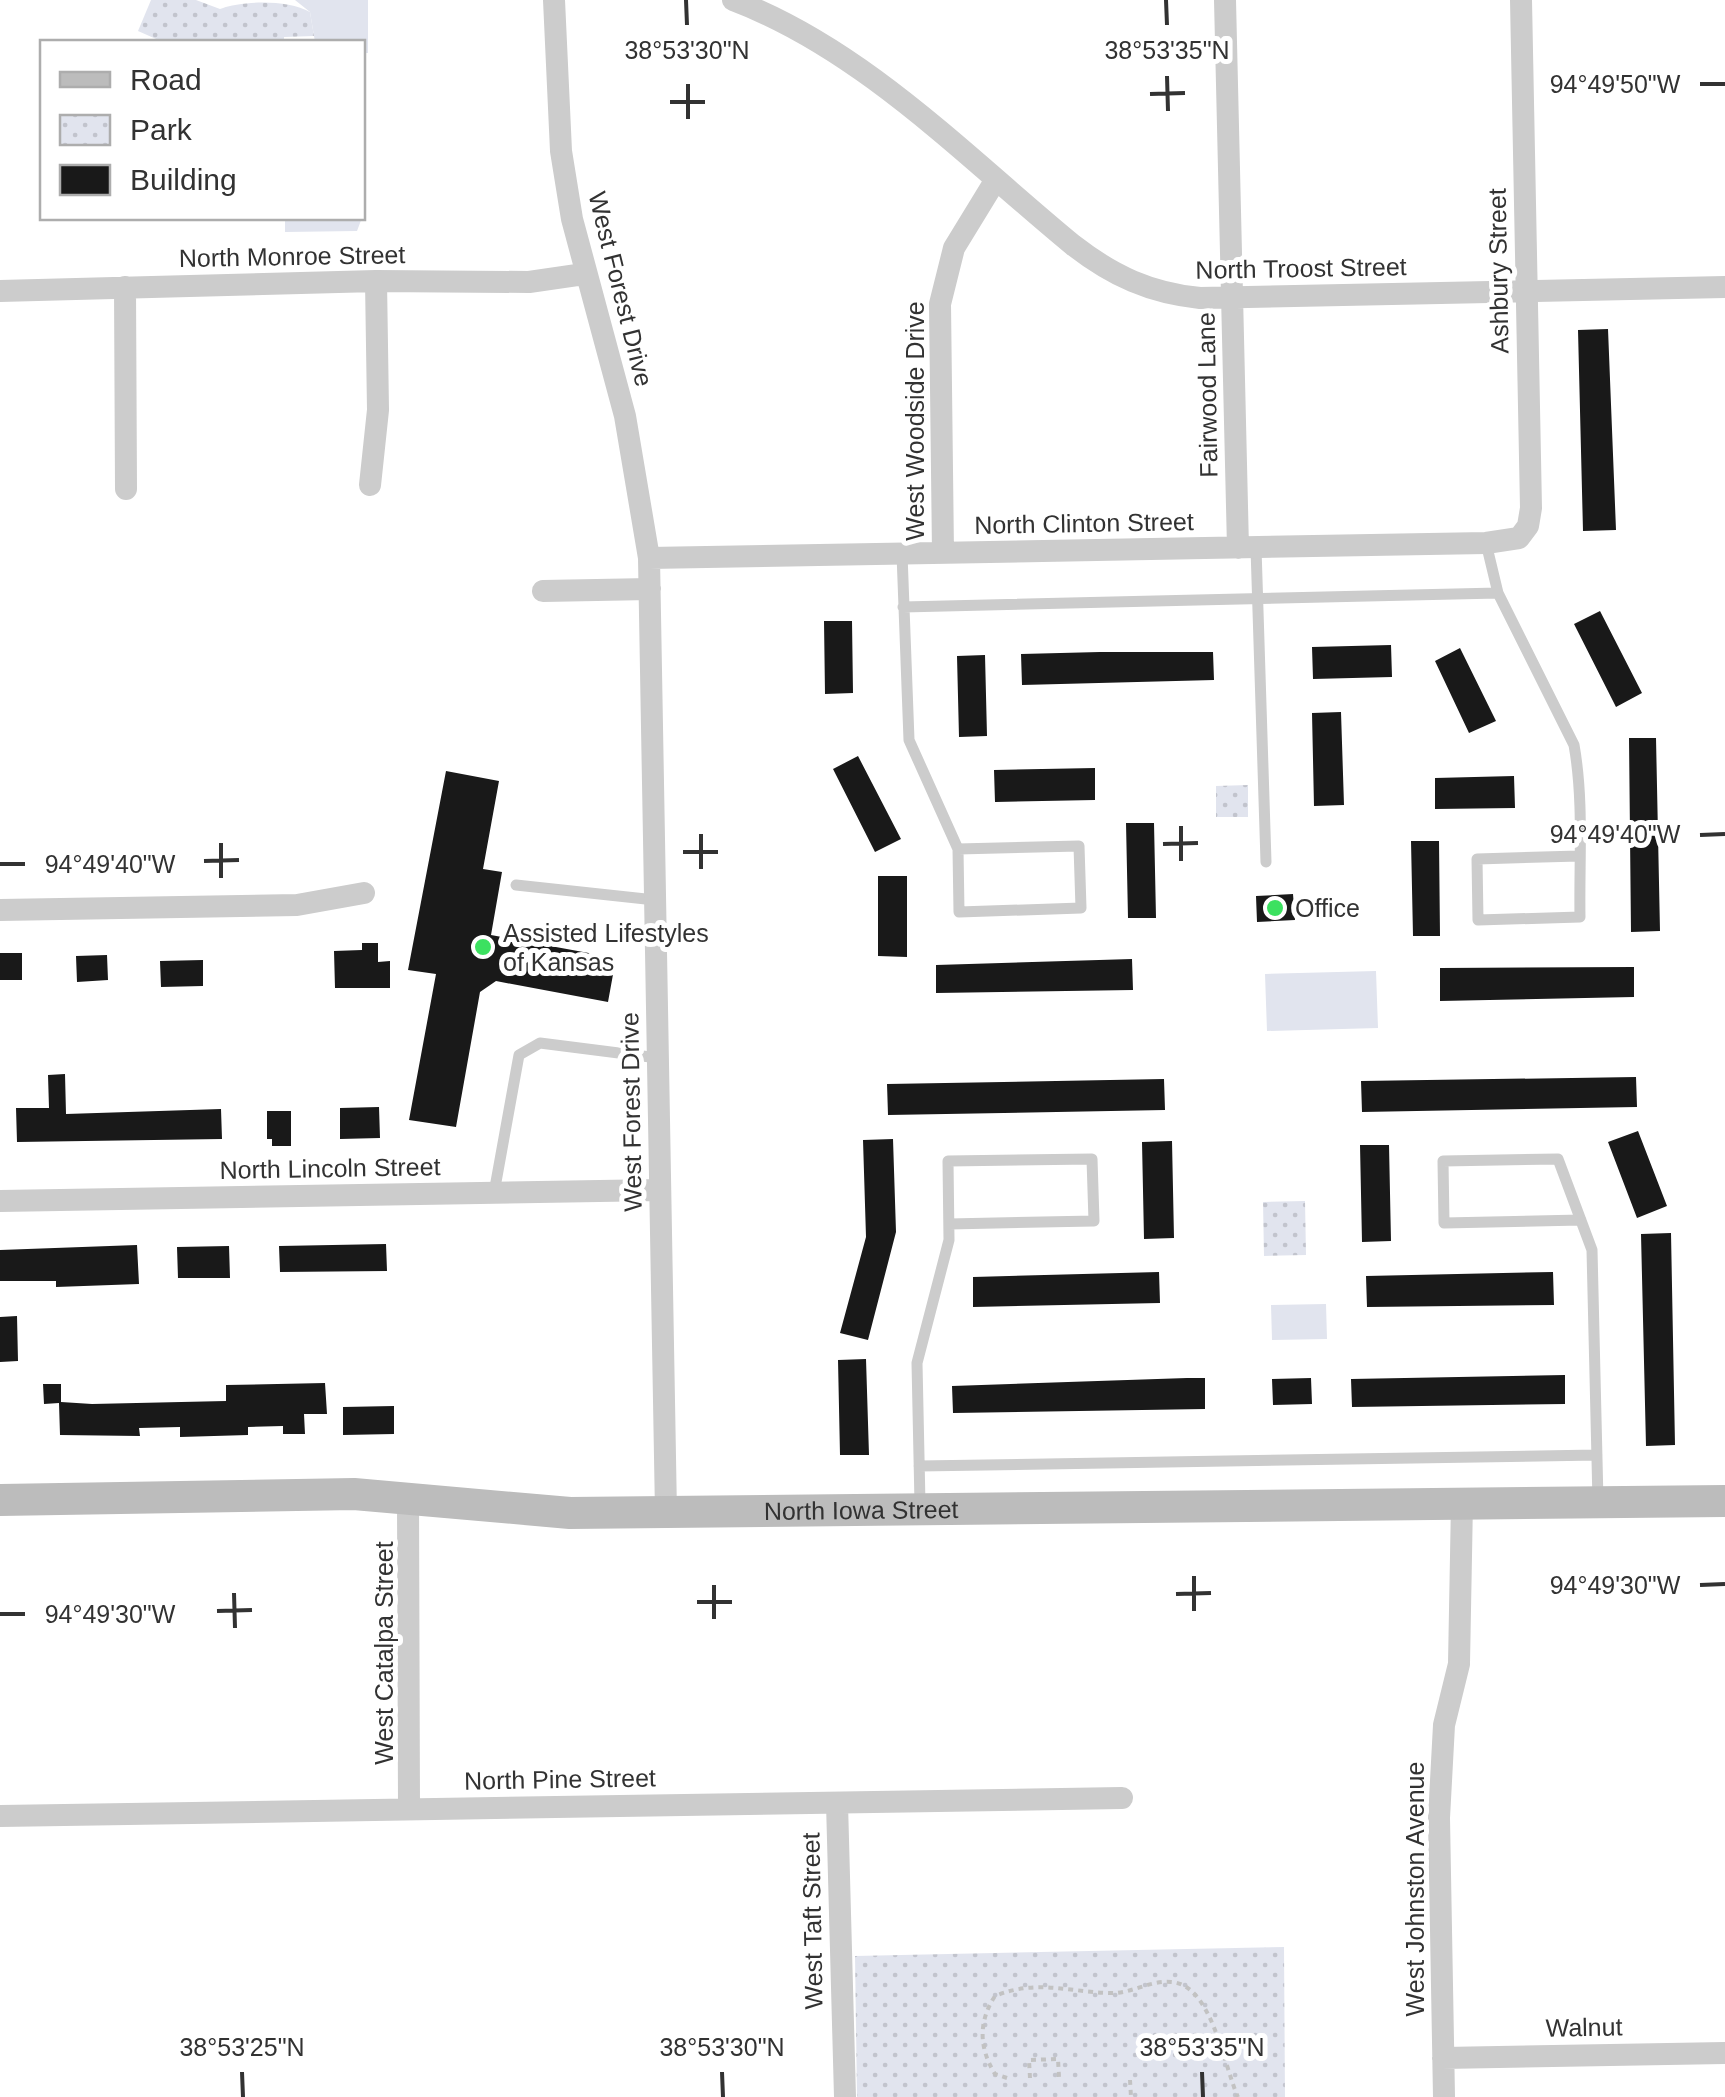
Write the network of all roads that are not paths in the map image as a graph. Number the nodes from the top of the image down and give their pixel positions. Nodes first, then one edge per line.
1 (554, 0) edge
2 (733, 0) edge
3 (1225, 0) edge
4 (1521, 0) edge
5 (995, 181) junction
6 (584, 274) junction
7 (376, 281) junction
8 (1725, 287) edge
9 (125, 288) junction
10 (0, 290) edge
11 (1526, 292) junction
12 (1232, 298) junction
13 (370, 485) dead end
14 (126, 489) dead end
15 (1519, 538) joint
16 (1486, 543) junction
17 (1247, 548) junction
18 (943, 553) junction
19 (902, 554) junction
20 (649, 558) junction
21 (650, 589) junction
22 (543, 591) dead end
23 (1498, 593) junction
24 (1258, 600) junction
25 (904, 607) junction
26 (958, 849) junction
27 (1579, 856) junction
28 (1266, 862) dead end
29 (516, 885) dead end
30 (364, 893) dead end
31 (655, 900) junction
32 (0, 910) edge
33 (658, 1058) junction
34 (660, 1190) junction
35 (494, 1193) junction
36 (0, 1201) edge
37 (1581, 1220) junction
38 (949, 1224) junction
39 (1597, 1455) junction
40 (919, 1466) junction
41 (408, 1498) junction
42 (0, 1500) edge
43 (1725, 1500) edge
44 (1598, 1501) junction
45 (1462, 1502) junction
46 (920, 1508) junction
47 (666, 1513) junction
48 (1122, 1798) dead end
49 (836, 1803) junction
50 (410, 1808) junction
51 (0, 1816) edge
52 (1725, 2053) edge
53 (1443, 2058) junction
54 (844, 2097) edge
55 (1444, 2097) edge

1 - 6 street, West Forest Drive
2 - 5 street, North Troost Street
3 - 12 street, Fairwood Lane
4 - 11 street, Ashbury Street
5 - 12 street, North Troost Street
5 - 18 street, West Woodside Drive
6 - 7 street, North Monroe Street
6 - 20 street, West Forest Drive
7 - 9 street, North Monroe Street
7 - 13 street
8 - 11 street, North Troost Street
9 - 10 street, North Monroe Street
9 - 14 street
11 - 12 street, North Troost Street
11 - 15 street, Ashbury Street
12 - 17 street, Fairwood Lane
15 - 16 street, North Clinton Street
16 - 17 street, North Clinton Street
16 - 23 lane
17 - 18 street, North Clinton Street
17 - 24 lane
18 - 19 street, North Clinton Street
19 - 20 street, North Clinton Street
19 - 25 lane
20 - 21 street, West Forest Drive
21 - 22 street
21 - 31 street, West Forest Drive
23 - 24 lane
23 - 27 lane
24 - 25 lane
24 - 28 lane
25 - 26 lane
26 - 26 lane
27 - 27 lane
29 - 31 lane
30 - 32 street
31 - 33 street, West Forest Drive
33 - 34 street, West Forest Drive
33 - 35 lane
34 - 35 street, North Lincoln Street
34 - 47 street, West Forest Drive
35 - 36 street, North Lincoln Street
37 - 37 lane
37 - 39 lane
38 - 38 lane
38 - 40 lane
39 - 40 lane
39 - 44 lane
40 - 46 lane
41 - 42 street, North Iowa Street
41 - 47 street, North Iowa Street
41 - 50 street, West Catalpa Street
43 - 44 street, North Iowa Street
44 - 45 street, North Iowa Street
45 - 46 street, North Iowa Street
45 - 53 street, West Johnston Avenue
46 - 47 street, North Iowa Street
48 - 49 street, North Pine Street
49 - 50 street, North Pine Street
49 - 54 street, West Taft Street
50 - 51 street, North Pine Street
52 - 53 street, Walnut
53 - 55 street, West Johnston Avenue

